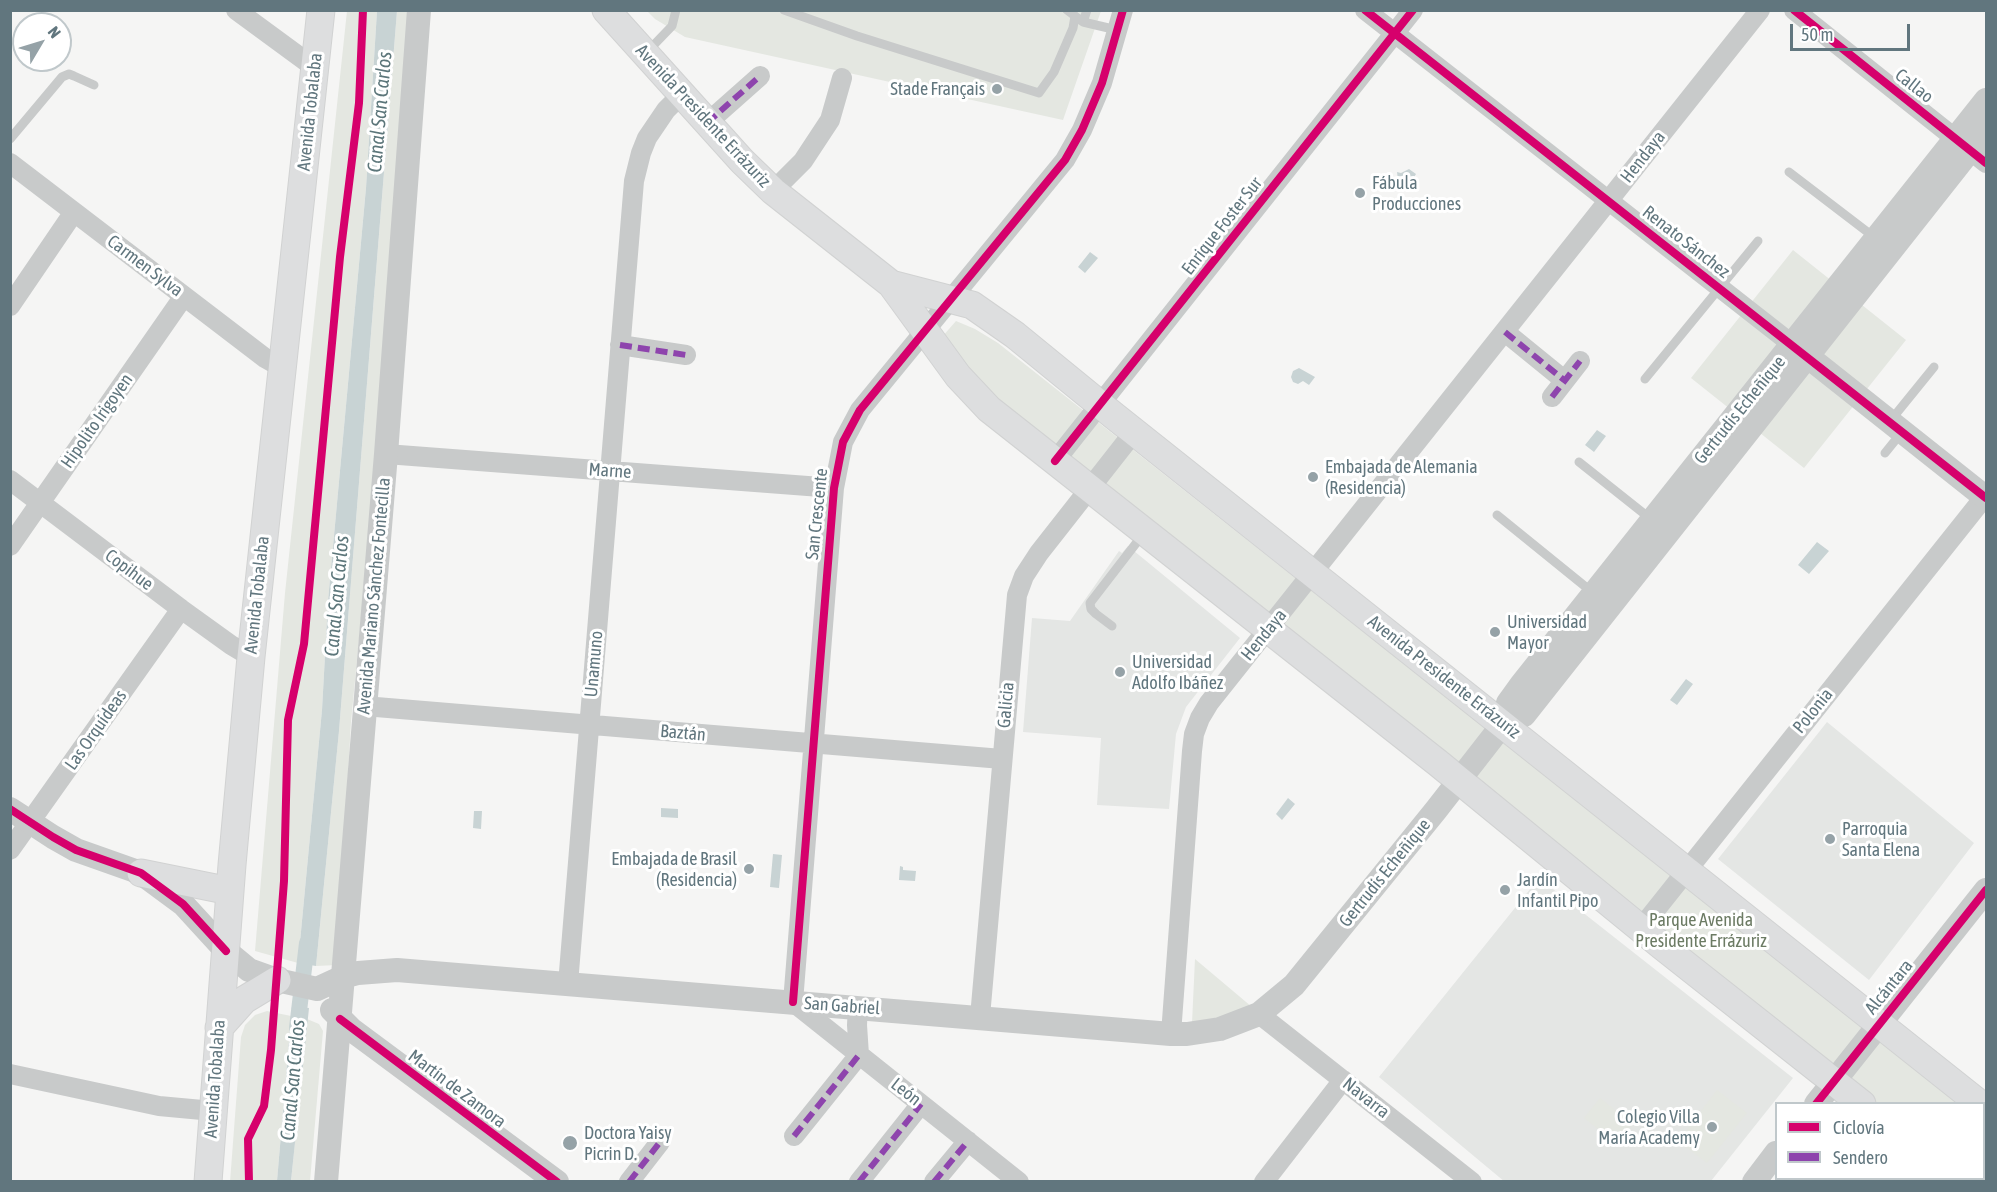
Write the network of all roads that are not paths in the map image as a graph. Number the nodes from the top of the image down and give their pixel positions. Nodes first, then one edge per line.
1 (236, 10) edge
2 (321, 10) edge
3 (419, 10) edge
4 (606, 10) edge
5 (676, 10) edge
6 (784, 10) edge
7 (1087, 10) edge
8 (1123, 10) edge
9 (1365, 10) edge
10 (1413, 10) edge
11 (1760, 10) edge
12 (1794, 10) edge
13 (1071, 13) edge
14 (1083, 22) junction
15 (1117, 30) junction
16 (1395, 33) junction
17 (645, 54) junction
18 (315, 68) junction
19 (760, 76) dead end
20 (842, 78) dead end
21 (94, 85) dead end
22 (682, 94) junction
23 (1986, 100) edge
24 (707, 123) junction
25 (1986, 130) edge
26 (10, 139) edge
27 (1971, 151) edge
28 (10, 163) edge
29 (1790, 172) dead end
30 (773, 191) junction
31 (1609, 201) junction
32 (74, 212) junction
33 (1876, 238) junction
34 (1758, 241) dead end
35 (891, 284) junction
36 (1719, 287) junction
37 (184, 296) junction
38 (950, 299) junction
39 (10, 306) edge
40 (924, 332) junction
41 (1505, 332) junction
42 (620, 345) junction
43 (1800, 351) junction
44 (687, 355) dead end
45 (1580, 361) dead end
46 (281, 367) junction
47 (1934, 367) dead end
48 (1645, 379) dead end
49 (1564, 380) junction
50 (1552, 397) dead end
51 (1100, 404) junction
52 (1896, 427) junction
53 (1134, 432) junction
54 (1885, 453) dead end
55 (386, 454) junction
56 (1055, 461) junction
57 (1579, 462) dead end
58 (610, 471) junction
59 (10, 480) edge
60 (834, 488) junction
61 (1090, 488) junction
62 (1986, 497) edge
63 (40, 502) junction
64 (1497, 515) dead end
65 (1652, 520) junction
66 (1145, 532) junction
67 (10, 546) edge
68 (1313, 573) junction
69 (1594, 593) junction
70 (181, 609) junction
71 (1112, 626) dead end
72 (1269, 629) junction
73 (251, 657) junction
74 (364, 706) junction
75 (1503, 724) junction
76 (590, 725) junction
77 (813, 743) junction
78 (1002, 759) junction
79 (1459, 780) junction
80 (10, 809) edge
81 (30, 822) junction
82 (10, 850) edge
83 (1687, 869) junction
84 (141, 873) junction
85 (1986, 890) edge
86 (230, 891) junction
87 (1641, 928) junction
88 (226, 951) junction
89 (342, 977) junction
90 (568, 984) junction
91 (300, 985) junction
92 (793, 1002) junction
93 (858, 1007) junction
94 (1259, 1014) junction
95 (980, 1017) junction
96 (340, 1019) junction
97 (1880, 1023) junction
98 (219, 1028) junction
99 (1171, 1034) junction
100 (860, 1055) junction
101 (10, 1074) edge
102 (1343, 1080) junction
103 (1834, 1081) junction
104 (1818, 1102) edge
105 (1860, 1102) edge
106 (1978, 1102) edge
107 (921, 1104) junction
108 (213, 1111) junction
109 (794, 1136) dead end
110 (968, 1141) junction
111 (660, 1142) dead end
112 (1775, 1154) edge
113 (208, 1182) edge
114 (326, 1182) edge
115 (557, 1182) edge
116 (629, 1182) edge
117 (859, 1182) edge
118 (934, 1182) edge
119 (1019, 1182) edge
120 (1264, 1182) edge
121 (1472, 1182) edge
122 (1754, 1182) edge

1 - 18 street
2 - 18 main road, Avenida Tobalaba
3 - 55 street, Avenida Mariano Sánchez Fontecilla
4 - 17 main road, Avenida Presidente Errázuriz
5 - 17 lane
6 - 13 lane
7 - 14 lane
8 - 15 street, San Crescente
9 - 16 street, Renato Sánchez
10 - 16 street, Enrique Foster Sur
11 - 31 street, Hendaya
12 - 27 street, Callao
13 - 14 lane
14 - 15 lane
15 - 38 street, San Crescente
16 - 31 street, Renato Sánchez
16 - 51 street, Enrique Foster Sur
17 - 22 main road, Avenida Presidente Errázuriz
18 - 46 main road, Avenida Tobalaba
19 - 24 street
20 - 30 street
21 - 26 lane
22 - 24 main road, Avenida Presidente Errázuriz
22 - 42 street, Unamuno
23 - 27 street, Gertrudis Echeñique
24 - 30 main road, Avenida Presidente Errázuriz
25 - 27 street, Gertrudis Echeñique
27 - 33 street, Gertrudis Echeñique
27 - 43 street, Gertrudis Echeñique
28 - 32 street, Carmen Sylva
29 - 33 lane
30 - 35 main road, Avenida Presidente Errázuriz
31 - 36 street, Renato Sánchez
31 - 41 street, Hendaya
32 - 37 street, Carmen Sylva
32 - 39 street
33 - 43 street, Gertrudis Echeñique
34 - 36 lane
35 - 38 main road, Avenida Presidente Errázuriz
35 - 40 main road, Avenida Presidente Errázuriz
36 - 43 street, Renato Sánchez
36 - 48 lane
37 - 46 street, Carmen Sylva
37 - 63 street, Hipolito Irigoyen
38 - 40 street, San Crescente
38 - 51 main road, Avenida Presidente Errázuriz
40 - 56 main road, Avenida Presidente Errázuriz
40 - 60 street, San Crescente
41 - 49 street
41 - 68 street, Hendaya
42 - 44 street
42 - 58 street, Unamuno
43 - 52 street, Renato Sánchez
43 - 65 street, Gertrudis Echeñique
43 - 75 street, Gertrudis Echeñique
45 - 49 street
46 - 73 main road, Avenida Tobalaba
47 - 52 lane
49 - 50 street
51 - 53 main road, Avenida Presidente Errázuriz
51 - 56 street, Enrique Foster Sur
52 - 54 lane
52 - 62 street, Renato Sánchez
53 - 61 street, Galicia
53 - 68 main road, Avenida Presidente Errázuriz
55 - 58 street, Marne
55 - 74 street, Avenida Mariano Sánchez Fontecilla
56 - 61 main road, Avenida Presidente Errázuriz
57 - 65 lane
58 - 60 street, Marne
58 - 76 street, Unamuno
59 - 63 street, Copihue
60 - 77 street, San Crescente
61 - 66 main road, Avenida Presidente Errázuriz
61 - 78 street, Galicia
62 - 83 street, Polonia
63 - 67 street, Hipolito Irigoyen
63 - 70 street, Copihue
64 - 69 lane
65 - 69 street, Gertrudis Echeñique
66 - 71 lane
66 - 72 main road, Avenida Presidente Errázuriz
68 - 72 street, Hendaya
68 - 75 main road, Avenida Presidente Errázuriz
69 - 75 street, Gertrudis Echeñique
70 - 73 street, Copihue
70 - 81 street, Las Orquídeas
72 - 79 main road, Avenida Presidente Errázuriz
72 - 99 street, Hendaya
73 - 86 main road, Avenida Tobalaba
74 - 76 street, Baztán
74 - 89 street, Avenida Mariano Sánchez Fontecilla
75 - 79 street, Gertrudis Echeñique
75 - 83 main road, Avenida Presidente Errázuriz
76 - 77 street, Baztán
76 - 90 street, Unamuno
77 - 78 street, Baztán
77 - 92 street, San Crescente
78 - 95 street, Galicia
79 - 87 main road, Avenida Presidente Errázuriz
79 - 94 street, Gertrudis Echeñique
80 - 81 street
81 - 82 street, Las Orquídeas
81 - 84 street
83 - 87 street, Polonia
83 - 97 main road, Avenida Presidente Errázuriz
84 - 86 main road
84 - 88 street
85 - 97 street, Alcántara
86 - 88 main road, Avenida Tobalaba
87 - 103 main road, Avenida Presidente Errázuriz
88 - 91 street
88 - 98 main road, Avenida Tobalaba
89 - 90 street, San Gabriel
89 - 91 street, San Gabriel
89 - 96 street, Avenida Mariano Sánchez Fontecilla
90 - 92 street, San Gabriel
91 - 96 street, Martín de Zamora
91 - 98 main road
92 - 93 street, San Gabriel
92 - 100 street, León
93 - 95 street, San Gabriel
93 - 100 street
94 - 99 street, San Gabriel
94 - 102 street, Navarra
95 - 99 street, San Gabriel
96 - 114 street, Avenida Mariano Sánchez Fontecilla
96 - 115 street, Martín de Zamora
97 - 103 street, Alcántara
97 - 106 main road, Avenida Presidente Errázuriz
98 - 108 main road, Avenida Tobalaba
100 - 107 street, León
100 - 109 street
101 - 108 street
102 - 120 street
102 - 121 street, Navarra
103 - 104 street, Alcántara
103 - 105 main road, Avenida Presidente Errázuriz
107 - 110 street, León
107 - 117 street
108 - 113 main road, Avenida Tobalaba
110 - 118 street
110 - 119 street, León
111 - 116 street
112 - 122 street

